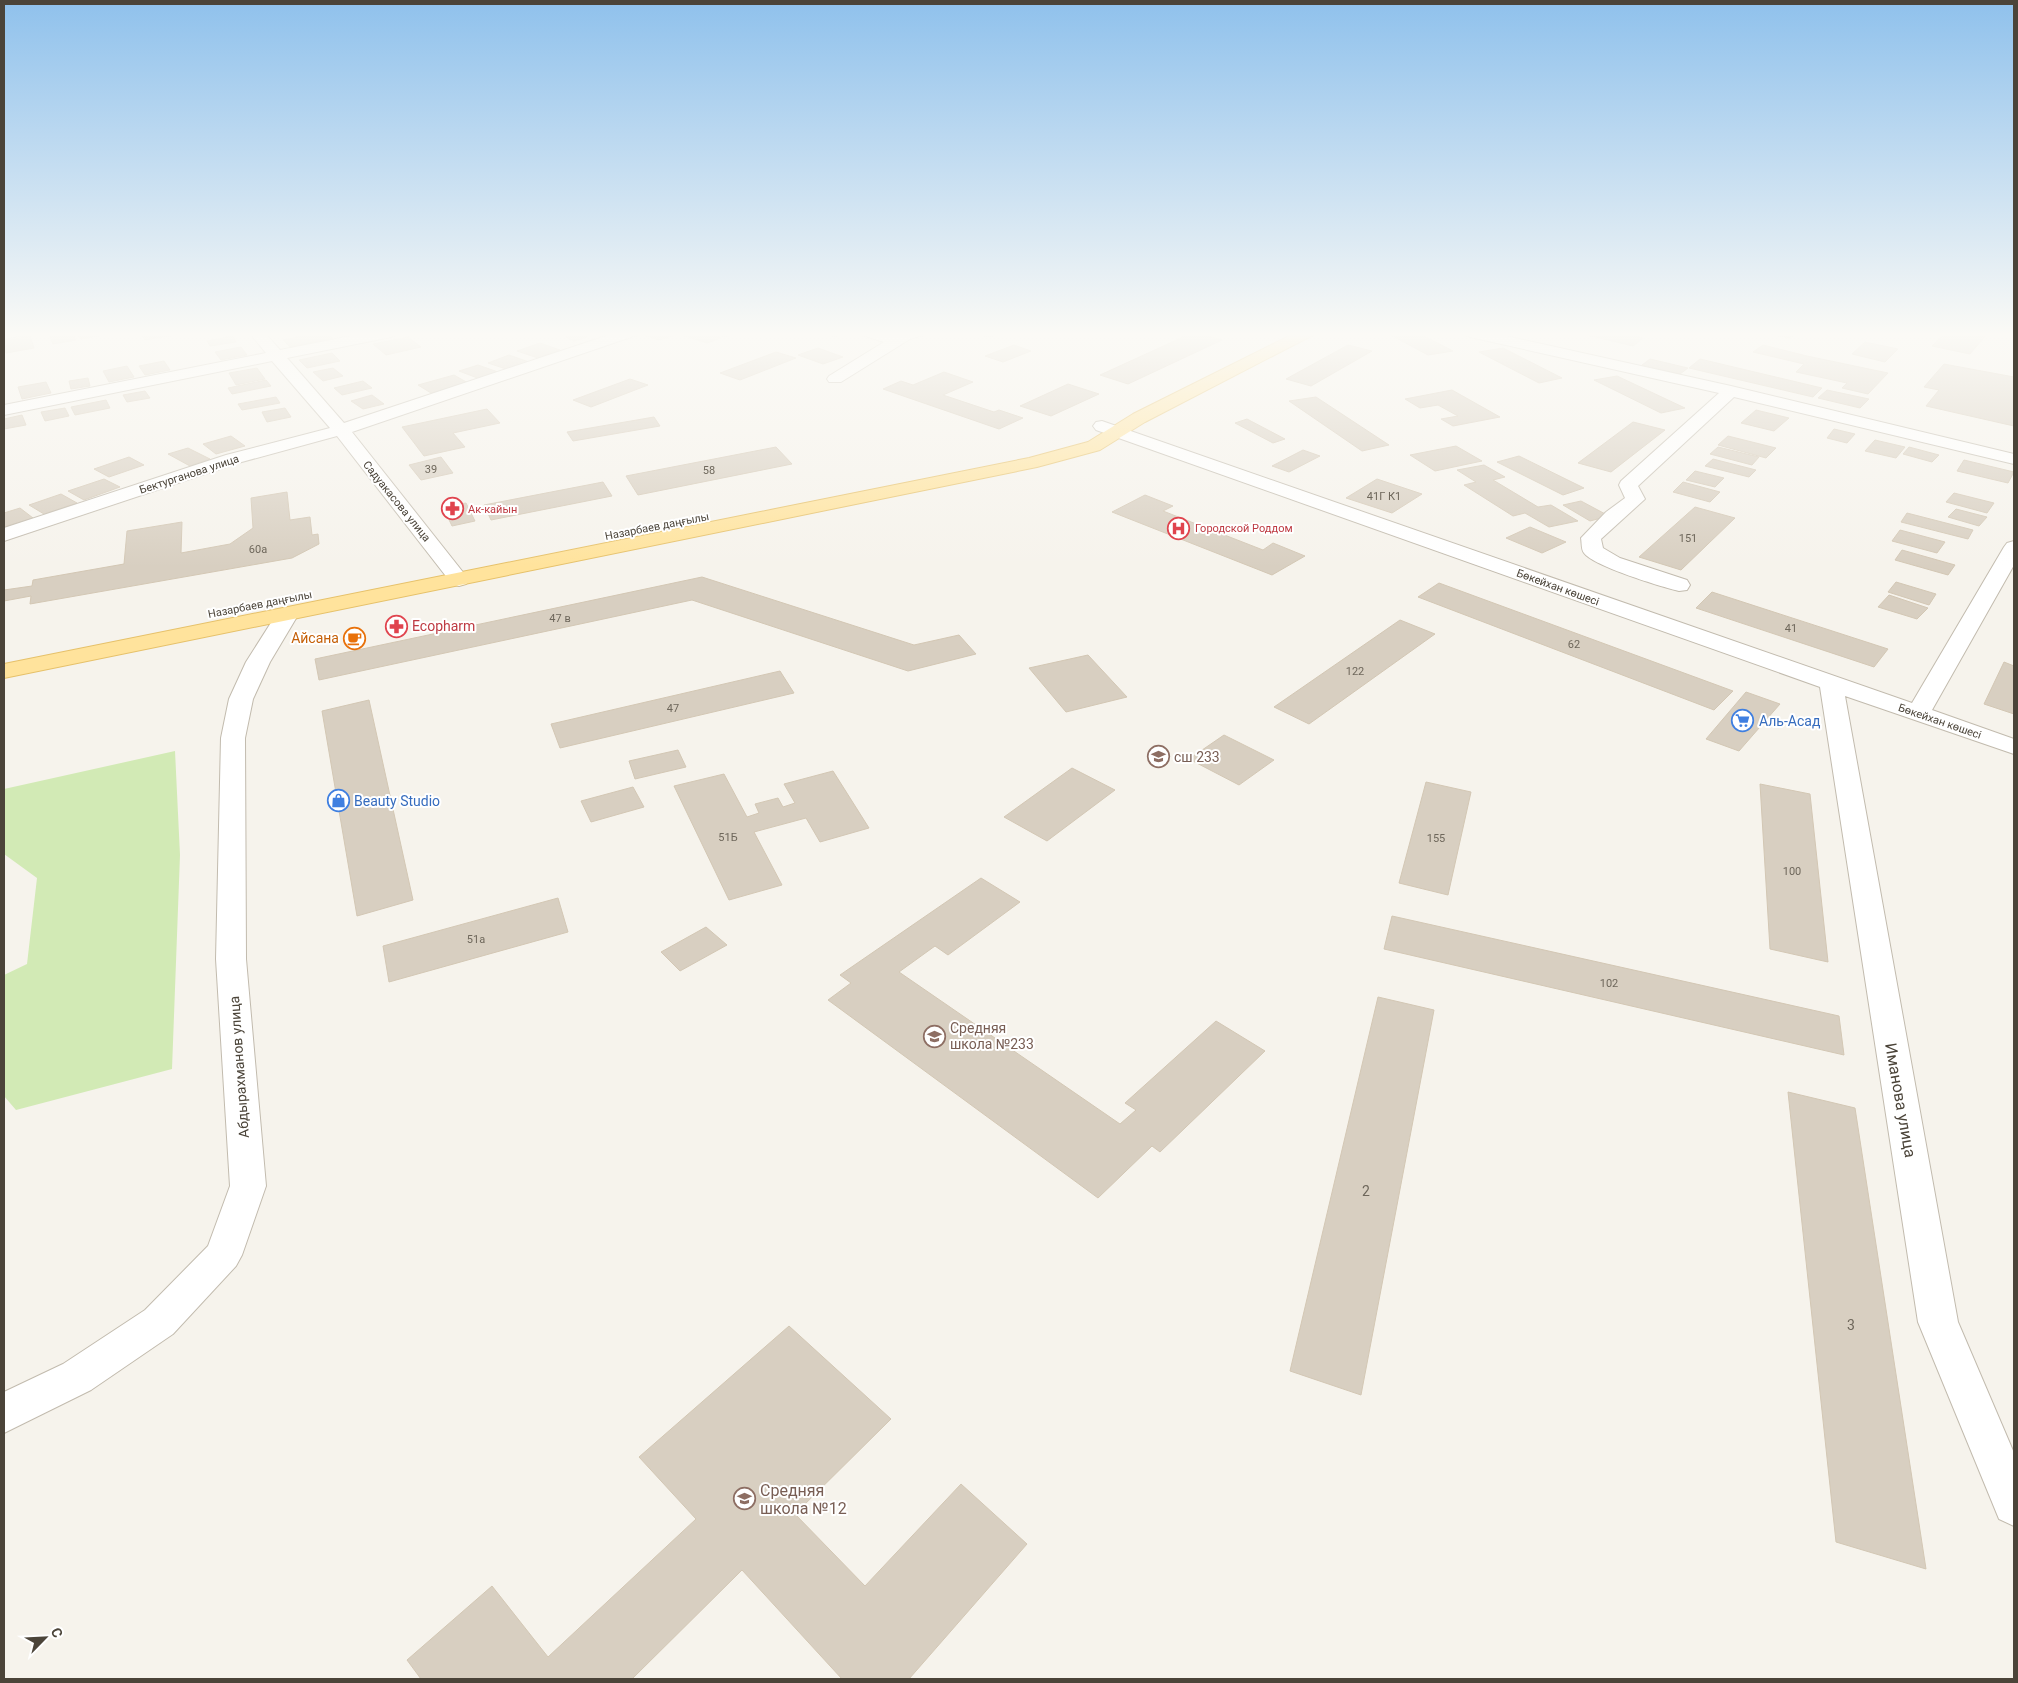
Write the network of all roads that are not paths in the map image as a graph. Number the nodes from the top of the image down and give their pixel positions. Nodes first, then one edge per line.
1 (324, 411) edge
2 (399, 411) edge
3 (1142, 411) edge
4 (1154, 411) edge
5 (1710, 411) edge
6 (1812, 411) edge
7 (1110, 428) junction
8 (341, 430) junction
9 (2014, 459) edge
10 (4, 535) edge
11 (2014, 547) edge
12 (454, 573) junction
13 (287, 615) junction
14 (1646, 618) junction
15 (4, 655) edge
16 (4, 671) edge
17 (1831, 683) junction
18 (1918, 713) junction
19 (2014, 747) edge
20 (4, 1414) edge
21 (2014, 1504) edge

1 - 8 street, Садуакасова улица
2 - 8 street, Бектурганова улица
3 - 7 main road, Назарбаев даңғылы
4 - 7 main road
5 - 14 street
6 - 9 street
7 - 12 main road, Назарбаев даңғылы
7 - 14 street, Бөкейхан көшесі
8 - 10 street, Бектурганова улица
8 - 12 street, Садуакасова улица
11 - 18 street
12 - 13 main road, Назарбаев даңғылы
12 - 15 main road, Назарбаев даңғылы
13 - 16 main road, Назарбаев даңғылы
13 - 20 street, Абдырахманов улица
14 - 17 street, Бөкейхан көшесі
17 - 18 street, Бөкейхан көшесі
17 - 21 street, Иманова улица
18 - 19 street, Бөкейхан көшесі

